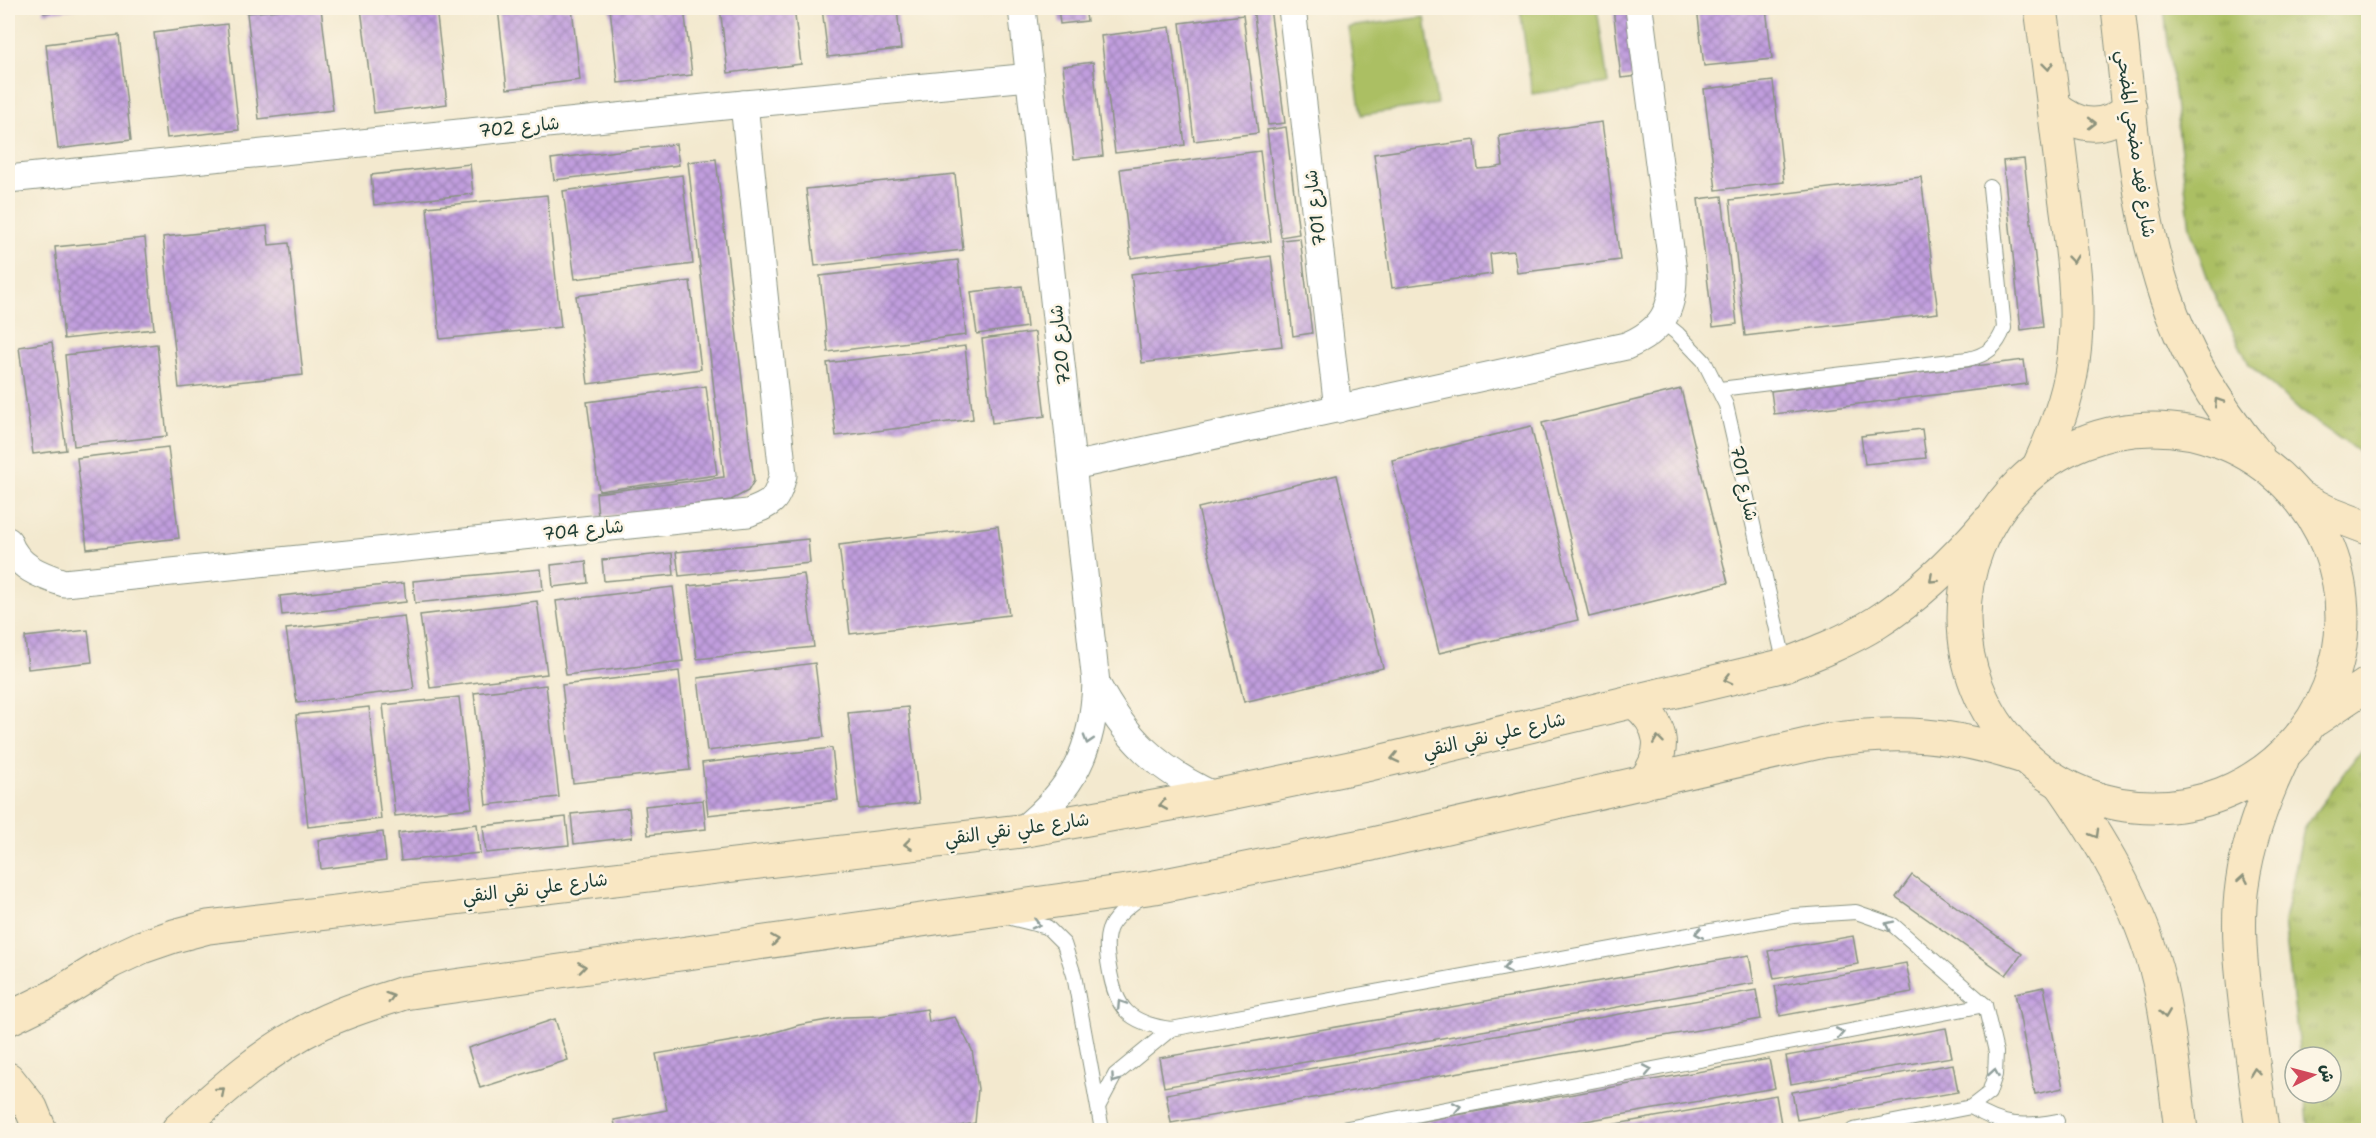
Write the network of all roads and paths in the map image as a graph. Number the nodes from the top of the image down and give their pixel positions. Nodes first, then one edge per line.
1 (1022, 8) edge
2 (1292, 8) edge
3 (1639, 8) edge
4 (2041, 8) edge
5 (2118, 8) edge
6 (1030, 77) junction
7 (744, 104) junction
8 (2054, 107) junction
9 (2130, 108) junction
10 (8, 180) edge
11 (1990, 187) dead end
12 (1662, 321) junction
13 (1720, 389) junction
14 (1338, 409) junction
15 (2266, 465) junction
16 (1073, 466) junction
17 (2039, 466) junction
18 (2300, 498) junction
19 (1988, 522) junction
20 (2368, 528) edge
21 (8, 541) edge
22 (1785, 665) junction
23 (1096, 683) junction
24 (2368, 684) edge
25 (1635, 702) junction
26 (2313, 722) junction
27 (2024, 758) junction
28 (2282, 759) junction
29 (1643, 783) junction
30 (2062, 785) junction
31 (1215, 796) junction
32 (1021, 831) junction
33 (1155, 887) junction
34 (979, 911) junction
35 (1985, 1005) junction
36 (8, 1019) edge
37 (1171, 1029) junction
38 (8, 1079) edge
39 (1098, 1107) junction
40 (1971, 1107) junction
41 (2057, 1121) dead end
42 (40, 1131) edge
43 (178, 1131) edge
44 (1102, 1131) edge
45 (1337, 1131) edge
46 (1853, 1131) edge
47 (2181, 1131) edge
48 (2262, 1131) edge

1 - 6 street, شارع 720
2 - 14 street, شارع 701
3 - 12 street
4 -> 8 street
5 - 9 street, شارع فهد مضحي المضحي
6 - 7 street, شارع 702
6 - 16 street, شارع 720
7 - 10 street, شارع 702
7 - 21 street, شارع 704
8 -> 9 street
8 -> 17 street
15 -> 9 street, شارع فهد مضحي المضحي
11 - 13 lane
12 - 13 lane, شارع 701
12 - 14 street
13 - 22 lane, شارع 701
14 - 16 street
15 - 17 street
15 - 18 street
16 - 23 street, شارع 720
17 - 19 street
18 - 20 street
18 - 26 street
19 -> 22 street, شارع علي نقي النقي
19 - 27 street
22 -> 25 street, شارع علي نقي النقي
23 - 31 street, شارع 720
23 -> 32 street, شارع 720
24 - 26 street
29 -> 25 street
25 -> 31 street, شارع علي نقي النقي
26 - 28 street
27 - 29 street
27 - 30 street
28 - 30 street
48 -> 28 street
29 - 33 street
30 -> 47 street
31 -> 32 street, شارع علي نقي النقي
32 -> 36 street, شارع علي نقي النقي
33 - 34 street
37 -> 33 lane
34 -> 39 lane
43 -> 34 street
35 -> 37 lane
40 -> 35 lane
45 -> 35 lane
37 -> 39 lane
38 - 42 street
39 - 44 lane
40 - 41 lane
40 - 46 lane

